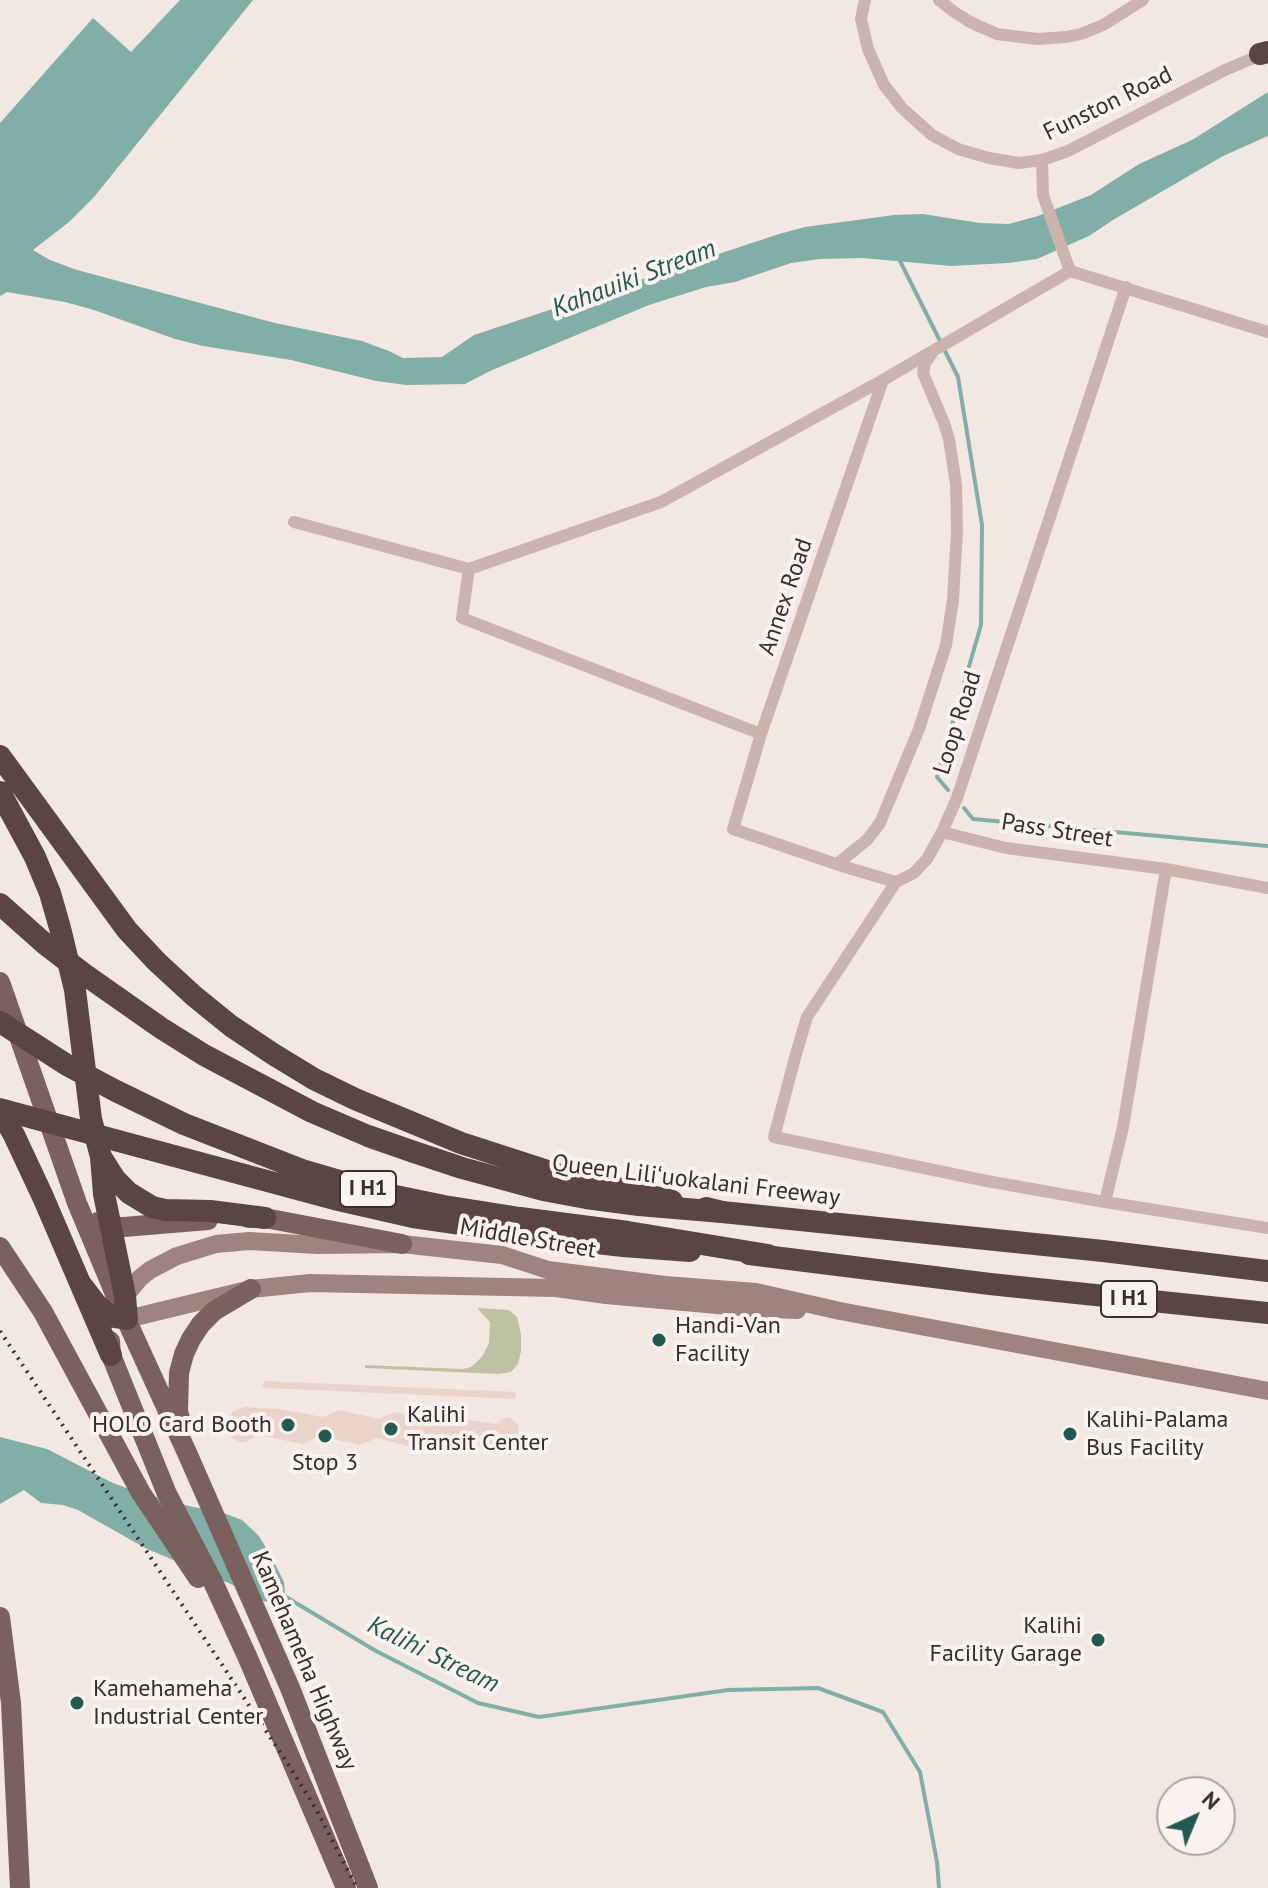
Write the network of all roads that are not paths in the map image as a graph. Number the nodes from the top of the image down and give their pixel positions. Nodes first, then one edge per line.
1 (865, 0) edge
2 (939, 0) edge
3 (1143, 0) edge
4 (1265, 53) edge
5 (1042, 160) junction
6 (1070, 271) junction
7 (1126, 287) junction
8 (1268, 332) edge
9 (934, 350) junction
10 (883, 380) junction
11 (294, 522) dead end
12 (469, 569) junction
13 (761, 734) junction
14 (0, 756) edge
15 (0, 792) edge
16 (942, 832) junction
17 (837, 864) junction
18 (1166, 869) junction
19 (896, 882) junction
20 (1268, 888) edge
21 (0, 904) edge
22 (0, 982) edge
23 (0, 1022) edge
24 (0, 1110) edge
25 (101, 1157) junction
26 (1105, 1202) junction
27 (77, 1203) junction
28 (722, 1212) junction
29 (265, 1218) junction
30 (110, 1227) junction
31 (1268, 1228) edge
32 (402, 1244) junction
33 (0, 1247) edge
34 (768, 1255) junction
35 (1268, 1271) edge
36 (83, 1287) junction
37 (251, 1289) junction
38 (122, 1309) junction
39 (840, 1311) junction
40 (1268, 1313) edge
41 (111, 1355) junction
42 (1268, 1391) edge
43 (188, 1455) junction
44 (211, 1587) junction
45 (0, 1617) edge
46 (20, 1888) edge
47 (346, 1888) edge
48 (368, 1888) edge

1 - 5 street, Funston Road
2 - 3 street
4 - 5 street, Funston Road
5 - 6 street
6 - 7 street
6 - 9 street
7 - 8 street
7 - 16 street, Loop Road
9 - 10 street
9 - 17 street
10 - 12 street
10 - 13 street, Annex Road
11 - 12 street
12 - 13 street
13 - 17 street, Annex Road
14 - 28 highway, bridge
15 - 25 highway
16 - 18 street, Pass Street
16 - 19 street, Loop Road
17 - 19 street
18 - 20 street
18 - 26 street
19 - 26 street, Loop Road
21 - 28 highway, Queen Liliʻuokalani Freeway / I H1, bridge
22 - 27 main road
23 - 34 highway, I H1, bridge
24 - 34 highway, bridge
24 - 36 highway
25 - 29 highway
25 - 30 highway
26 - 31 street
27 - 30 main road
27 - 38 main road
28 - 35 highway, Queen Liliʻuokalani Freeway / I H1
29 - 30 main road
29 - 32 main road
30 - 38 highway
32 - 38 main road, Middle Street
32 - 39 main road, Middle Street
33 - 44 main road
34 - 40 highway, I H1
36 - 38 highway
36 - 41 highway
37 - 38 main road, Middle Street
37 - 39 main road, Middle Street
37 - 43 main road
38 - 41 main road
38 - 43 main road
39 - 42 main road, Middle Street
41 - 44 main road
43 - 48 main road, Kamehameha Highway
44 - 47 main road, Kamehameha Highway
45 - 46 main road

